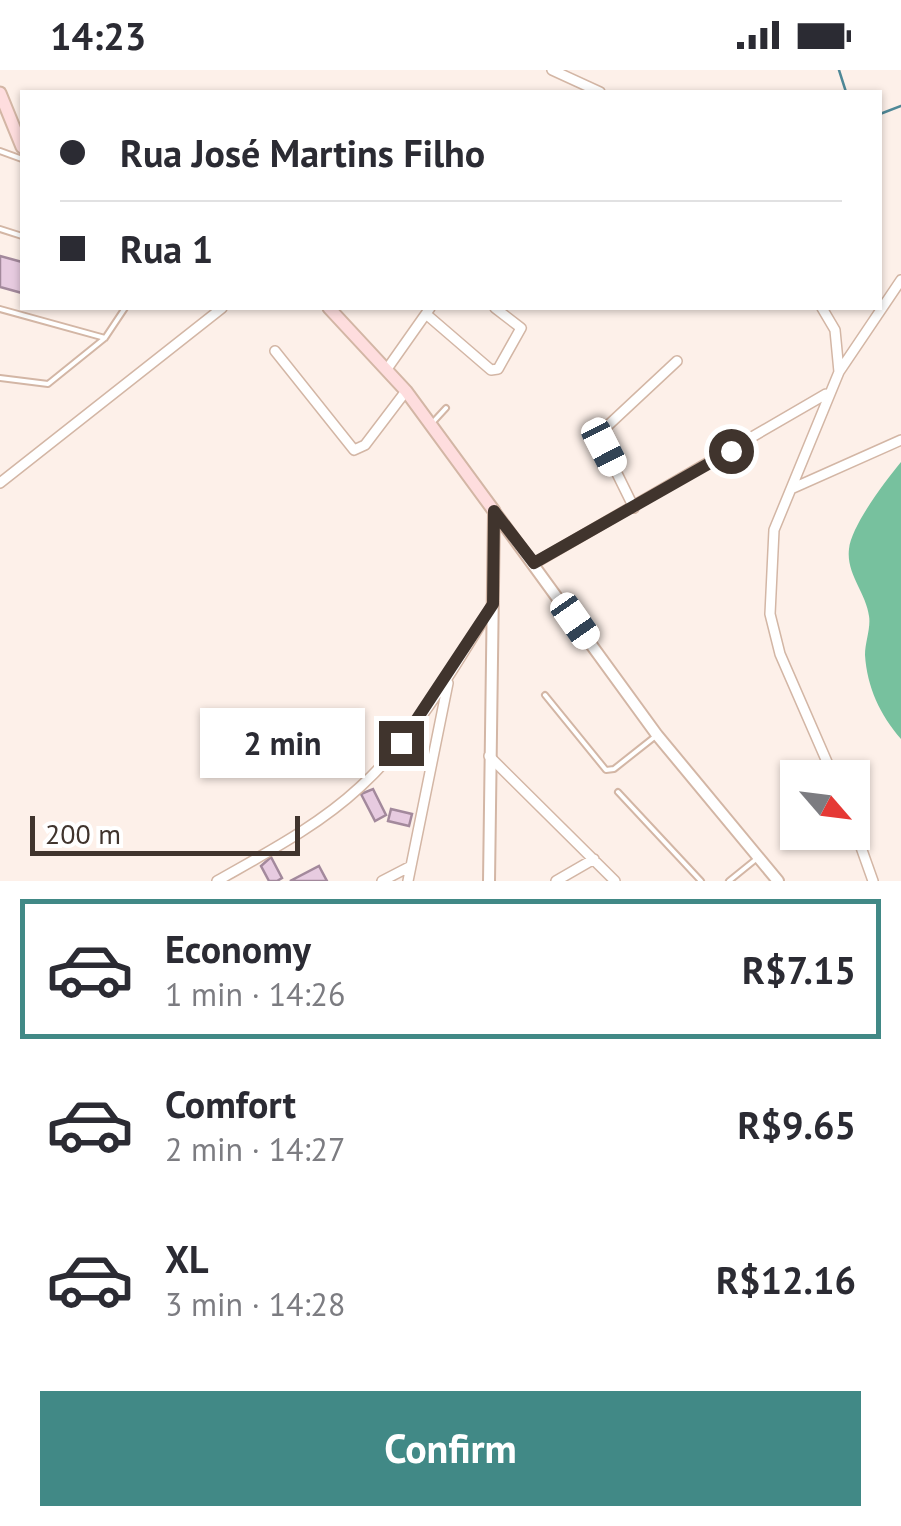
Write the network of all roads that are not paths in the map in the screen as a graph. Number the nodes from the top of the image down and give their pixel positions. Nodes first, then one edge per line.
1 (552, 70) edge
2 (584, 89) edge
3 (0, 93) edge
4 (2, 112) edge
5 (20, 144) edge
6 (901, 280) edge
7 (882, 308) edge
8 (0, 309) edge
9 (124, 310) edge
10 (219, 310) edge
11 (331, 310) edge
12 (498, 310) edge
13 (823, 310) edge
14 (881, 310) edge
15 (428, 311) edge
16 (104, 338) junction
17 (275, 351) dead end
18 (677, 361) dead end
19 (387, 368) junction
20 (839, 372) junction
21 (0, 378) edge
22 (406, 392) junction
23 (828, 393) junction
24 (446, 408) dead end
25 (430, 425) junction
26 (901, 440) edge
27 (0, 484) edge
28 (790, 489) junction
29 (634, 508) junction
30 (494, 511) junction
31 (534, 563) junction
32 (493, 604) junction
33 (449, 675) junction
34 (545, 695) dead end
35 (657, 736) junction
36 (489, 756) junction
37 (826, 760) edge
38 (618, 792) dead end
39 (862, 850) edge
40 (759, 857) junction
41 (594, 859) junction
42 (411, 866) junction
43 (218, 881) edge
44 (382, 881) edge
45 (408, 881) edge
46 (489, 881) edge
47 (556, 881) edge
48 (615, 881) edge
49 (701, 881) edge
50 (729, 881) edge
51 (778, 881) edge
52 (873, 881) edge

1 - 2 street
3 - 4 main road
4 - 5 main road
6 - 7 street
8 - 16 lane
9 - 16 lane
10 - 27 street
11 - 19 main road
12 - 15 street
13 - 20 street
14 - 20 street
15 - 19 street
16 - 21 lane
17 - 22 street
18 - 29 street
19 - 22 main road
20 - 23 street
22 - 25 main road
23 - 28 street
23 - 29 street
24 - 25 lane
25 - 30 main road
26 - 28 street
28 - 37 street
29 - 31 street
30 - 31 street
30 - 32 street
31 - 35 street
32 - 33 street
32 - 36 street
33 - 42 street
33 - 43 street
34 - 35 lane
35 - 40 street
36 - 41 street
36 - 46 street
38 - 49 lane
39 - 52 street
40 - 50 lane
40 - 51 street
41 - 47 street
41 - 48 street
42 - 44 street
42 - 45 street

